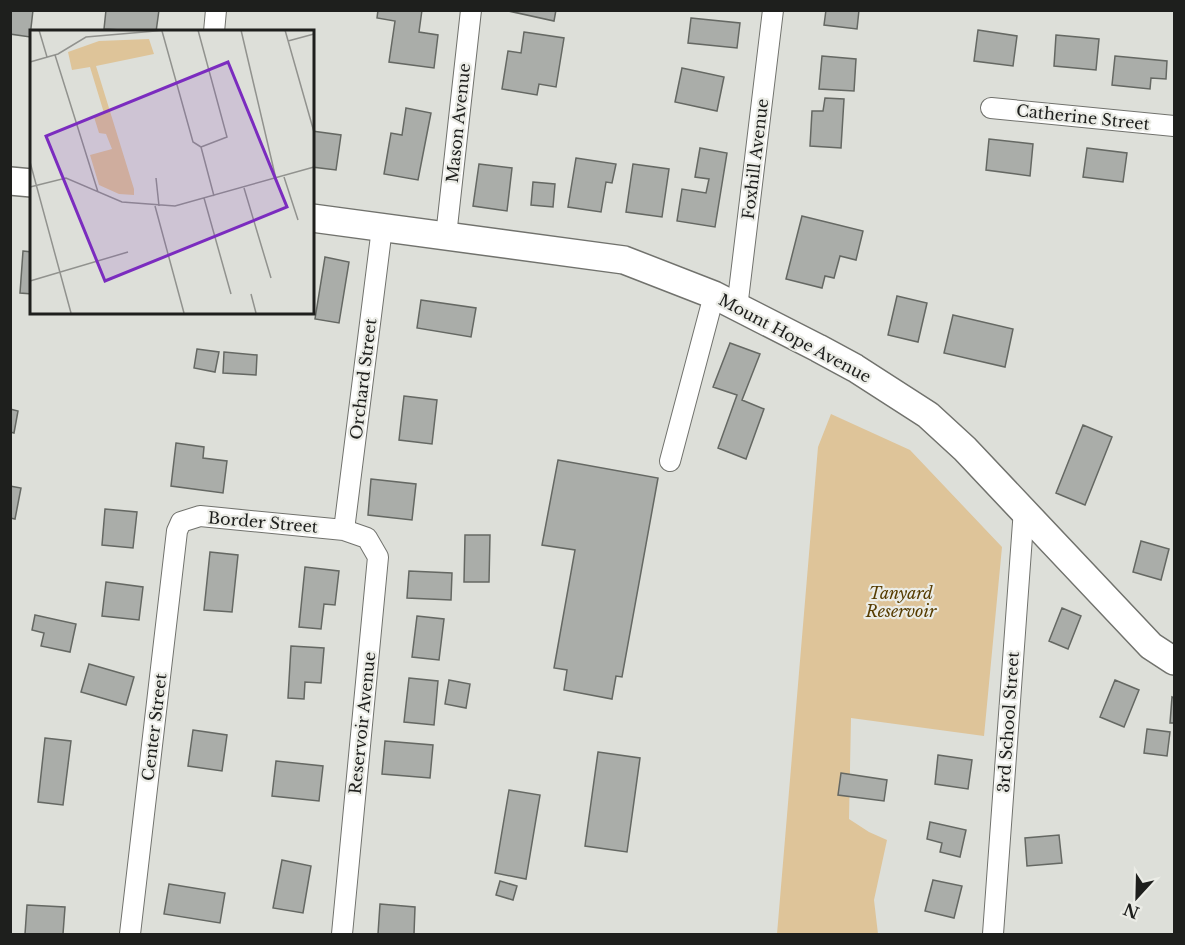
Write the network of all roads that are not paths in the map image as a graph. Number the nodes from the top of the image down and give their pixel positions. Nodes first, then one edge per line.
1 (216, 10) edge
2 (471, 10) edge
3 (773, 10) edge
4 (214, 30) edge
5 (991, 108) dead end
6 (1174, 126) edge
7 (10, 181) edge
8 (30, 183) edge
9 (314, 218) edge
10 (382, 228) junction
11 (446, 236) junction
12 (726, 301) junction
13 (670, 461) dead end
14 (1024, 509) junction
15 (183, 523) joint
16 (344, 530) junction
17 (1174, 662) edge
18 (130, 934) edge
19 (342, 934) edge
20 (993, 934) edge

1 - 4 street
2 - 11 street, Mason Avenue
3 - 12 street, Foxhill Avenue
5 - 6 street, Catherine Street
7 - 8 street
9 - 10 street, Mount Hope Avenue
10 - 11 street, Mount Hope Avenue
10 - 16 street, Orchard Street
11 - 12 street, Mount Hope Avenue
12 - 13 street, Foxhill Avenue
12 - 14 street, Mount Hope Avenue
14 - 17 street, Mount Hope Avenue
14 - 20 street, 3rd School Street
15 - 16 street, Border Street
15 - 18 street, Center Street
16 - 19 street, Reservoir Avenue

